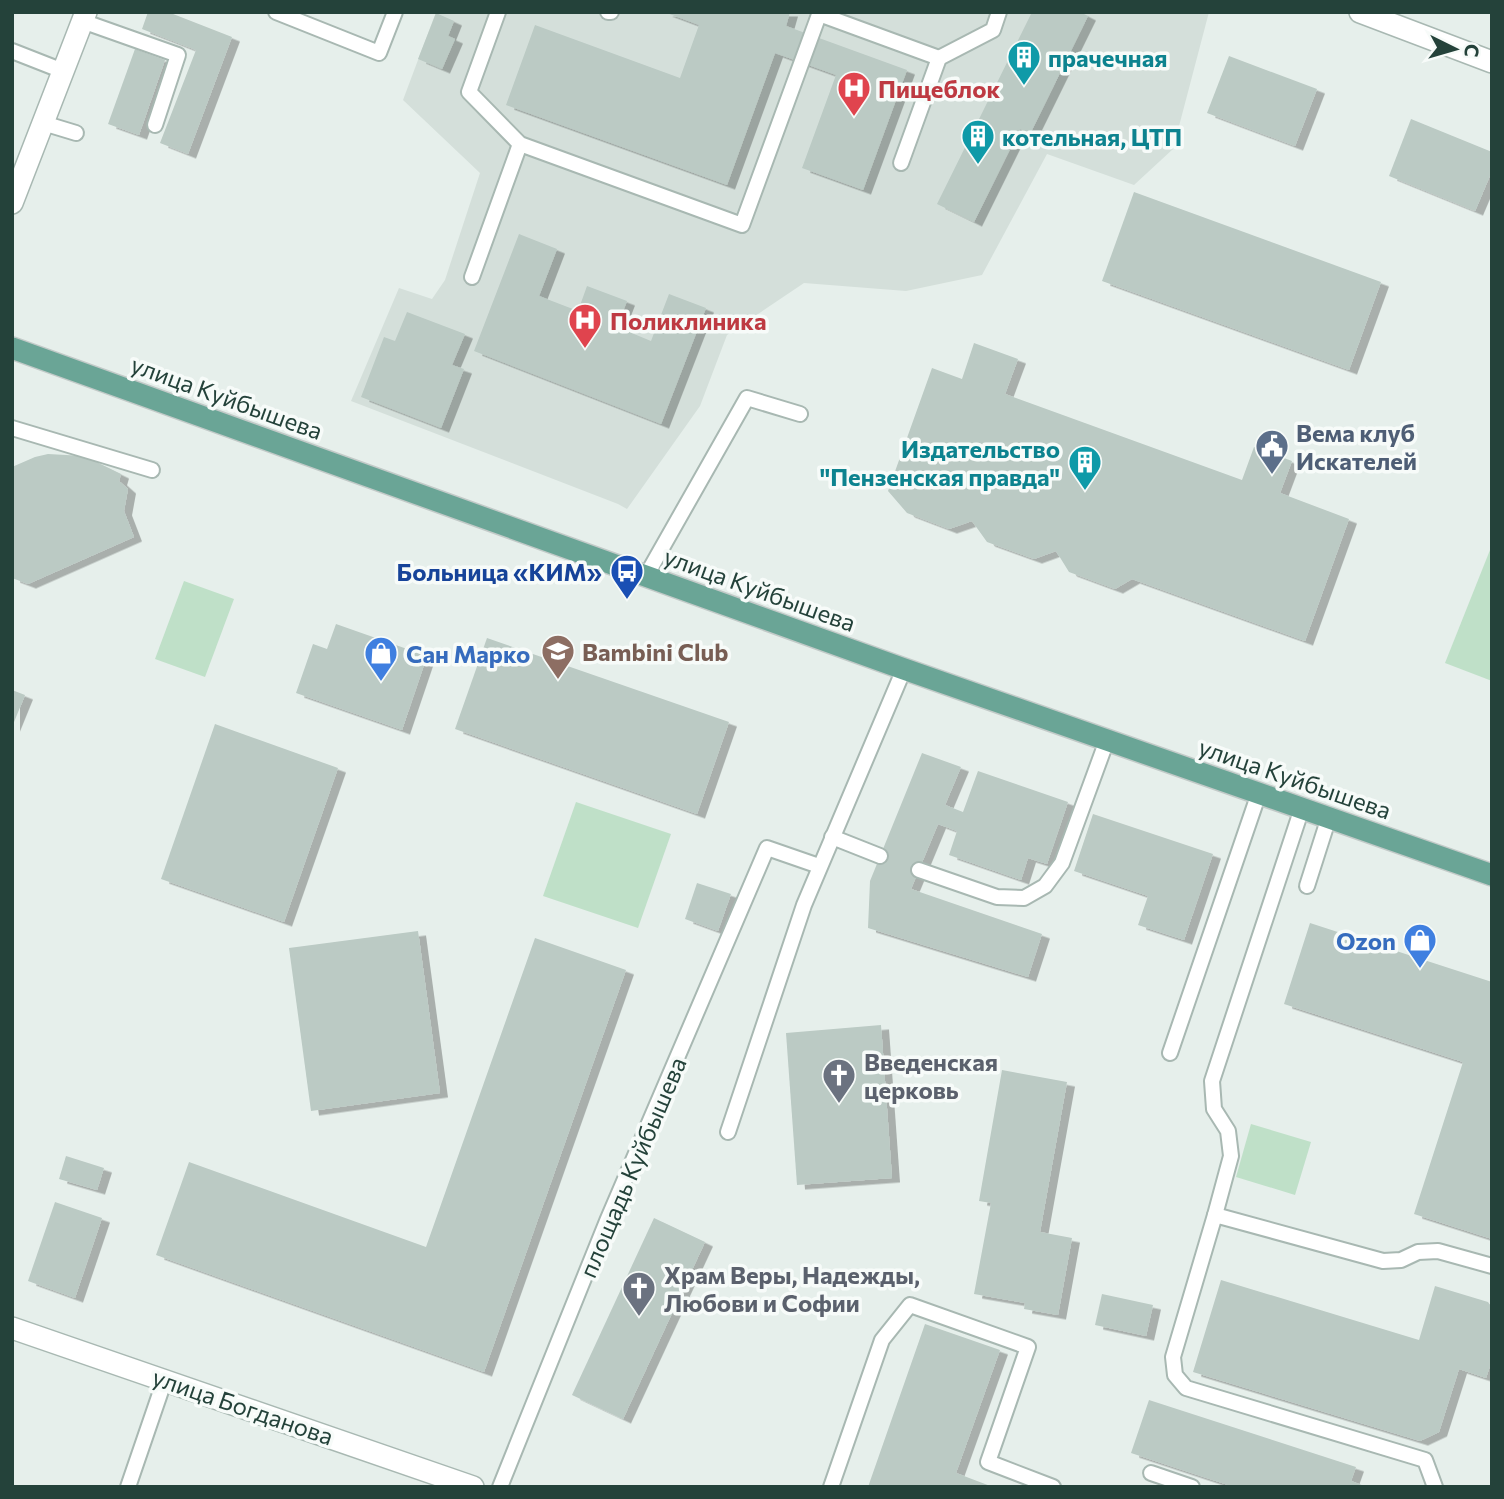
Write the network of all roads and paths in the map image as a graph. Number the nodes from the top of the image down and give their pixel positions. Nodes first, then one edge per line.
1 (276, 12) edge
2 (394, 12) edge
3 (498, 12) edge
4 (999, 12) edge
5 (1360, 12) edge
6 (819, 13) edge
7 (84, 17) edge
8 (12, 51) edge
9 (939, 58) junction
10 (1492, 62) edge
11 (63, 71) junction
12 (43, 123) junction
13 (155, 125) dead end
14 (76, 133) dead end
15 (520, 144) junction
16 (901, 163) dead end
17 (12, 203) edge
18 (472, 277) dead end
19 (12, 348) edge
20 (800, 414) dead end
21 (12, 428) edge
22 (152, 470) dead end
23 (646, 576) junction
24 (904, 669) junction
25 (1107, 740) junction
26 (1259, 793) junction
27 (1302, 808) junction
28 (1329, 817) junction
29 (832, 837) junction
30 (880, 856) dead end
31 (819, 866) junction
32 (919, 870) dead end
33 (1492, 875) edge
34 (1307, 886) dead end
35 (1170, 1053) dead end
36 (729, 1132) dead end
37 (1216, 1214) junction
38 (1492, 1266) edge
39 (12, 1328) edge
40 (165, 1379) junction
41 (1152, 1473) dead end
42 (128, 1487) edge
43 (473, 1487) edge
44 (500, 1487) edge
45 (831, 1487) edge
46 (1053, 1487) edge
47 (1192, 1487) edge
48 (1435, 1487) edge

1 - 2 lane
3 - 15 lane
4 - 9 lane
5 - 10 street
6 - 9 lane
6 - 15 lane
7 - 11 street
7 - 13 lane
8 - 11 lane
9 - 16 lane
11 - 12 street
12 - 14 lane
12 - 17 street
15 - 18 lane
19 - 23 main road, улица Куйбышева
20 - 23 lane
21 - 22 lane
23 - 24 main road, улица Куйбышева
24 - 25 main road, улица Куйбышева
24 - 29 lane
25 - 26 main road, улица Куйбышева
25 - 32 lane
26 - 27 main road, улица Куйбышева
26 - 35 lane
27 - 28 main road, улица Куйбышева
27 - 37 lane
28 - 33 main road, улица Куйбышева
28 - 34 lane
29 - 30 lane
29 - 31 lane
31 - 36 lane
31 - 44 lane, площадь Куйбышева
37 - 38 lane
37 - 48 lane
39 - 40 street, улица Богданова
40 - 42 lane
40 - 43 street, улица Богданова
41 - 47 lane
45 - 46 lane

